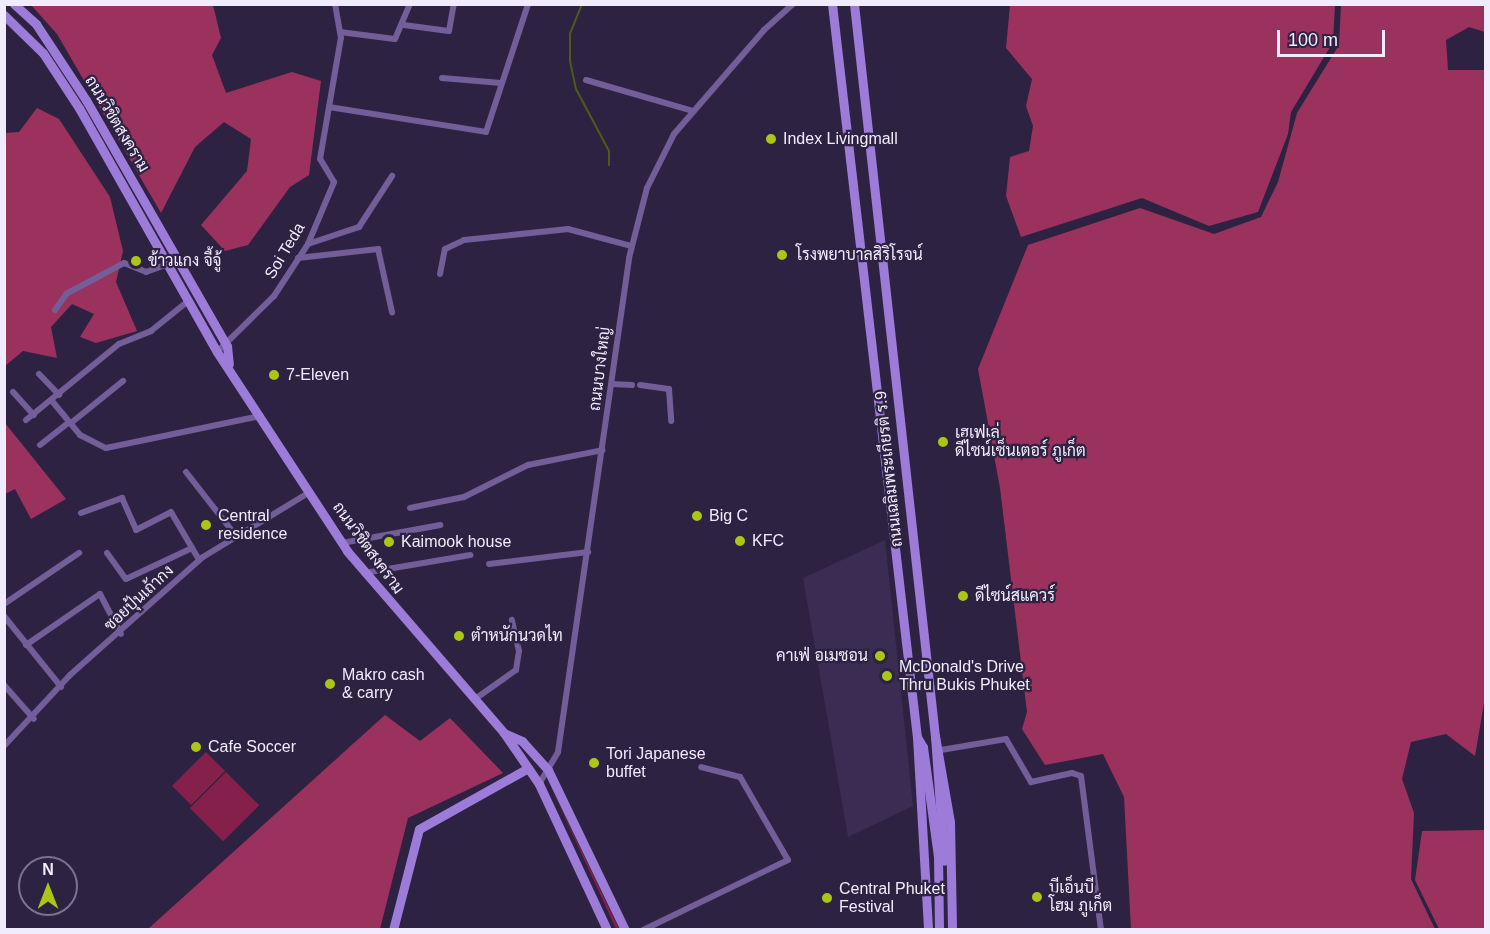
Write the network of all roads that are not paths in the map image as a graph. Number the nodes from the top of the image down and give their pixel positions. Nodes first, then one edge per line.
1 (14, 4) edge
2 (335, 4) edge
3 (410, 4) edge
4 (454, 4) edge
5 (528, 4) edge
6 (794, 4) edge
7 (832, 4) edge
8 (854, 4) edge
9 (4, 15) edge
10 (404, 25) junction
11 (340, 32) junction
12 (442, 78) dead end
13 (586, 80) dead end
14 (501, 83) junction
15 (329, 107) junction
16 (693, 111) junction
17 (392, 176) dead end
18 (308, 244) junction
19 (631, 246) junction
20 (298, 258) junction
21 (165, 265) junction
22 (440, 274) dead end
23 (187, 302) junction
24 (55, 310) dead end
25 (392, 312) dead end
26 (227, 346) junction
27 (217, 352) junction
28 (229, 364) junction
29 (39, 374) dead end
30 (123, 381) dead end
31 (612, 384) junction
32 (632, 385) dead end
33 (640, 385) dead end
34 (13, 392) dead end
35 (59, 395) junction
36 (52, 401) junction
37 (34, 415) junction
38 (262, 416) junction
39 (26, 420) dead end
40 (671, 421) dead end
41 (70, 423) junction
42 (40, 445) dead end
43 (603, 450) junction
44 (186, 472) dead end
45 (310, 492) junction
46 (410, 508) dead end
47 (81, 513) dead end
48 (440, 525) dead end
49 (236, 536) junction
50 (342, 543) junction
51 (192, 548) junction
52 (588, 552) junction
53 (79, 553) dead end
54 (107, 553) dead end
55 (470, 555) dead end
56 (199, 560) junction
57 (489, 564) dead end
58 (363, 573) junction
59 (4, 604) edge
60 (4, 615) edge
61 (512, 620) dead end
62 (122, 634) junction
63 (26, 645) junction
64 (4, 684) edge
65 (61, 687) junction
66 (475, 699) junction
67 (34, 719) junction
68 (504, 733) junction
69 (917, 736) junction
70 (935, 736) junction
71 (4, 746) edge
72 (941, 750) junction
73 (701, 767) dead end
74 (528, 768) junction
75 (548, 770) junction
76 (540, 784) junction
77 (393, 930) edge
78 (607, 930) edge
79 (625, 930) edge
80 (643, 930) edge
81 (928, 930) edge
82 (939, 930) edge
83 (945, 930) edge
84 (952, 930) edge
85 (1101, 930) edge

1 - 26 main road, ถนนวิชิตสงคราม
2 - 11 street, Soi Teda
3 - 10 street
4 - 10 street
5 - 14 street
6 - 16 street, ถนนบางใหญ่
7 - 69 main road, ถนนเฉลิมพระเกียรติ ร.9
8 - 70 main road, ถนนเฉลิมพระเกียรติ ร.9
9 - 21 main road, ถนนวิชิตสงคราม
10 - 11 street
11 - 15 street, Soi Teda
12 - 14 street
13 - 16 street
14 - 15 street
15 - 18 street, Soi Teda
16 - 19 street, ถนนบางใหญ่
17 - 18 street
18 - 20 street, Soi Teda
19 - 22 street
19 - 31 street, ถนนบางใหญ่
20 - 25 street
20 - 26 street, Soi Teda
21 - 23 main road, ถนนวิชิตสงคราม
21 - 24 street
23 - 27 main road, ถนนวิชิตสงคราม
23 - 35 street
26 - 27 street, Soi Teda
26 - 28 main road, ถนนวิชิตสงคราม
27 - 28 main road, ถนนวิชิตสงคราม
28 - 38 main road, ถนนวิชิตสงคราม
29 - 35 street
30 - 41 street
31 - 32 street
31 - 43 street, ถนนบางใหญ่
33 - 40 street
34 - 37 street
35 - 36 street
36 - 37 street
36 - 41 street
37 - 39 street
38 - 41 street
38 - 45 main road, ถนนวิชิตสงคราม
41 - 42 street
43 - 46 street
43 - 52 street, ถนนบางใหญ่
44 - 49 street
45 - 49 street, ซอยปุ้นเถ้ากง
45 - 50 main road, ถนนวิชิตสงคราม
47 - 51 street
48 - 50 street
49 - 56 street, ซอยปุ้นเถ้ากง
50 - 58 main road, ถนนวิชิตสงคราม
51 - 54 street
51 - 56 street
52 - 57 street
52 - 75 street, ถนนบางใหญ่
53 - 59 street
55 - 58 street
56 - 62 street, ซอยปุ้นเถ้ากง
58 - 66 main road, ถนนวิชิตสงคราม
60 - 63 street
61 - 66 street
62 - 63 street
62 - 65 street, ซอยปุ้นเถ้ากง
63 - 65 street
64 - 67 street
65 - 67 street, ซอยปุ้นเถ้ากง
66 - 68 main road, ถนนวิชิตสงคราม
67 - 71 street, ซอยปุ้นเถ้ากง
68 - 74 main road, ถนนวิชิตสงคราม
68 - 75 main road, ถนนวิชิตสงคราม
69 - 81 main road, ถนนเฉลิมพระเกียรติ ร.9
69 - 82 main road
70 - 72 main road, ถนนเฉลิมพระเกียรติ ร.9
70 - 83 main road
72 - 84 main road, ถนนเฉลิมพระเกียรติ ร.9
72 - 85 street
73 - 80 street
74 - 76 main road, ถนนวิชิตสงคราม
74 - 77 main road
75 - 76 street, ถนนบางใหญ่
75 - 79 main road, ถนนวิชิตสงคราม
76 - 78 main road, ถนนวิชิตสงคราม

